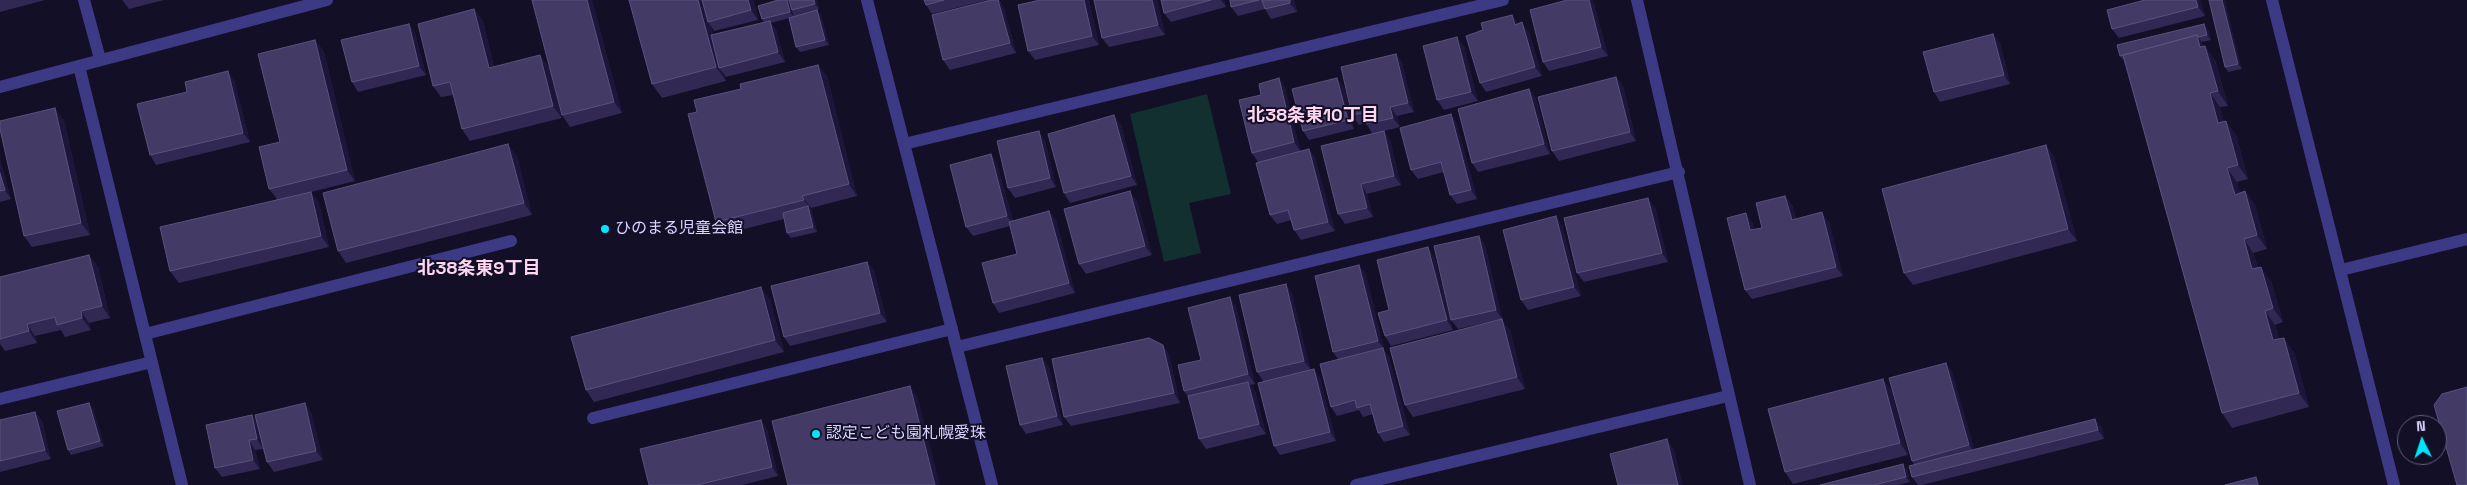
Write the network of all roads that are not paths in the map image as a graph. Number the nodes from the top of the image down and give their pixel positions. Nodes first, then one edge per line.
1 (84, 0) edge
2 (327, 0) edge
3 (867, 0) edge
4 (1503, 0) edge
5 (1637, 0) edge
6 (2272, 0) edge
7 (100, 59) junction
8 (79, 66) junction
9 (0, 87) edge
10 (904, 144) junction
11 (1679, 172) junction
12 (2467, 239) edge
13 (511, 241) dead end
14 (2341, 270) junction
15 (952, 329) junction
16 (145, 334) junction
17 (957, 348) junction
18 (152, 362) junction
19 (1728, 396) junction
20 (0, 399) edge
21 (593, 418) dead end
22 (182, 485) edge
23 (992, 485) edge
24 (1356, 485) edge
25 (1750, 485) edge
26 (2394, 485) edge

1 - 7 street
2 - 7 street
3 - 10 street
4 - 10 street
5 - 11 street
6 - 14 street
7 - 8 street
8 - 9 street
8 - 16 street
10 - 15 street
11 - 17 street
11 - 19 street
12 - 14 street
13 - 16 street
14 - 26 street
15 - 17 street
15 - 21 street
16 - 18 street
17 - 23 street
18 - 20 street
18 - 22 street
19 - 24 street
19 - 25 street

